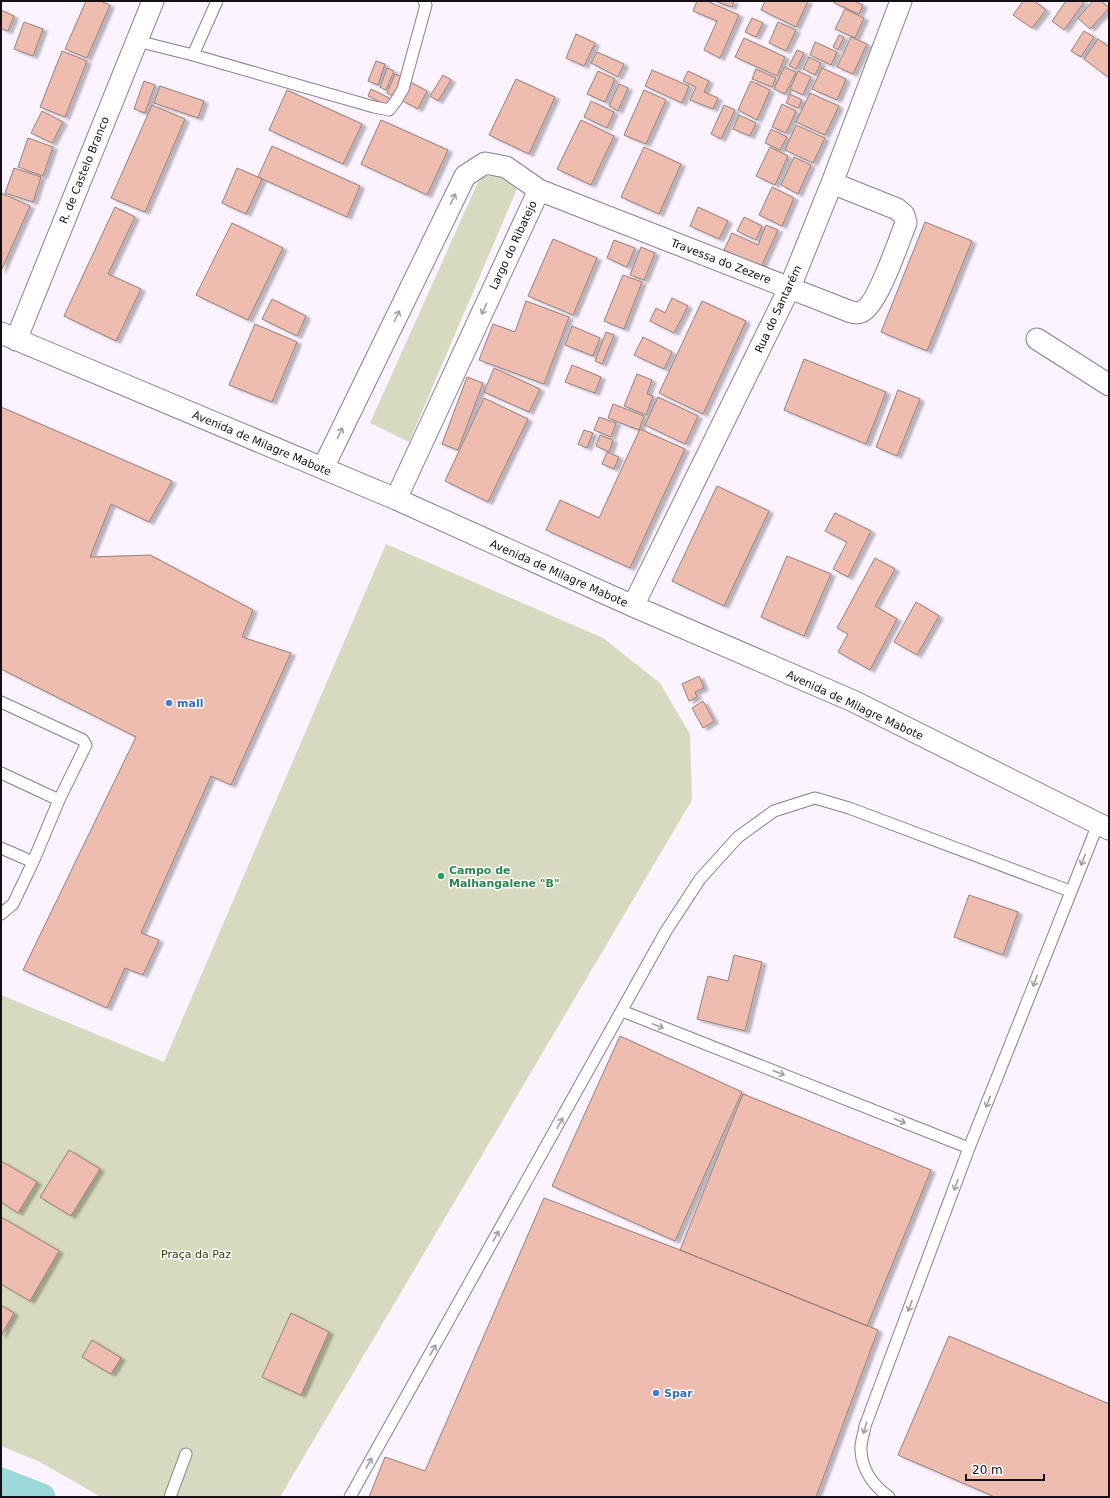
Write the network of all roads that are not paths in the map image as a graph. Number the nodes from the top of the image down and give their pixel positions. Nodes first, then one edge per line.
1 (153, 1) edge
2 (217, 1) edge
3 (424, 1) edge
4 (900, 1) edge
5 (137, 41) junction
6 (193, 55) junction
7 (832, 183) junction
8 (539, 190) junction
9 (790, 287) junction
10 (8, 336) edge
11 (1037, 339) dead end
12 (1109, 384) edge
13 (323, 468) junction
14 (396, 499) junction
15 (632, 606) junction
16 (1, 702) edge
17 (1, 773) edge
18 (59, 800) junction
19 (1103, 826) edge
20 (1, 848) edge
21 (33, 862) junction
22 (1070, 891) junction
23 (1, 914) edge
24 (622, 1011) junction
25 (969, 1148) junction
26 (186, 1454) dead end
27 (170, 1497) edge
28 (350, 1497) edge
29 (889, 1497) edge

1 - 5 street, R. de Castelo Branco
2 - 6 lane
3 - 6 lane
4 - 7 street, Rua do Santarém
5 - 6 lane
5 - 10 street, R. de Castelo Branco
7 - 9 street, Rua do Santarém
7 - 9 street, Travessa do Zezere
8 - 9 street, Travessa do Zezere
13 -> 8 street, Largo do Ribatejo
8 -> 14 street, Largo do Ribatejo
9 - 15 street, Rua do Santarém
10 - 13 street, Avenida de Milagre Mabote
11 - 12 street
13 - 14 street, Avenida de Milagre Mabote
14 - 15 street, Avenida de Milagre Mabote
15 - 19 street, Avenida de Milagre Mabote
16 - 18 lane
17 - 18 lane
18 - 21 lane
19 -> 22 lane
20 - 21 lane
21 - 23 lane
22 - 24 lane
22 -> 25 lane
24 -> 25 lane
28 -> 24 lane
25 -> 29 lane
26 - 27 lane

